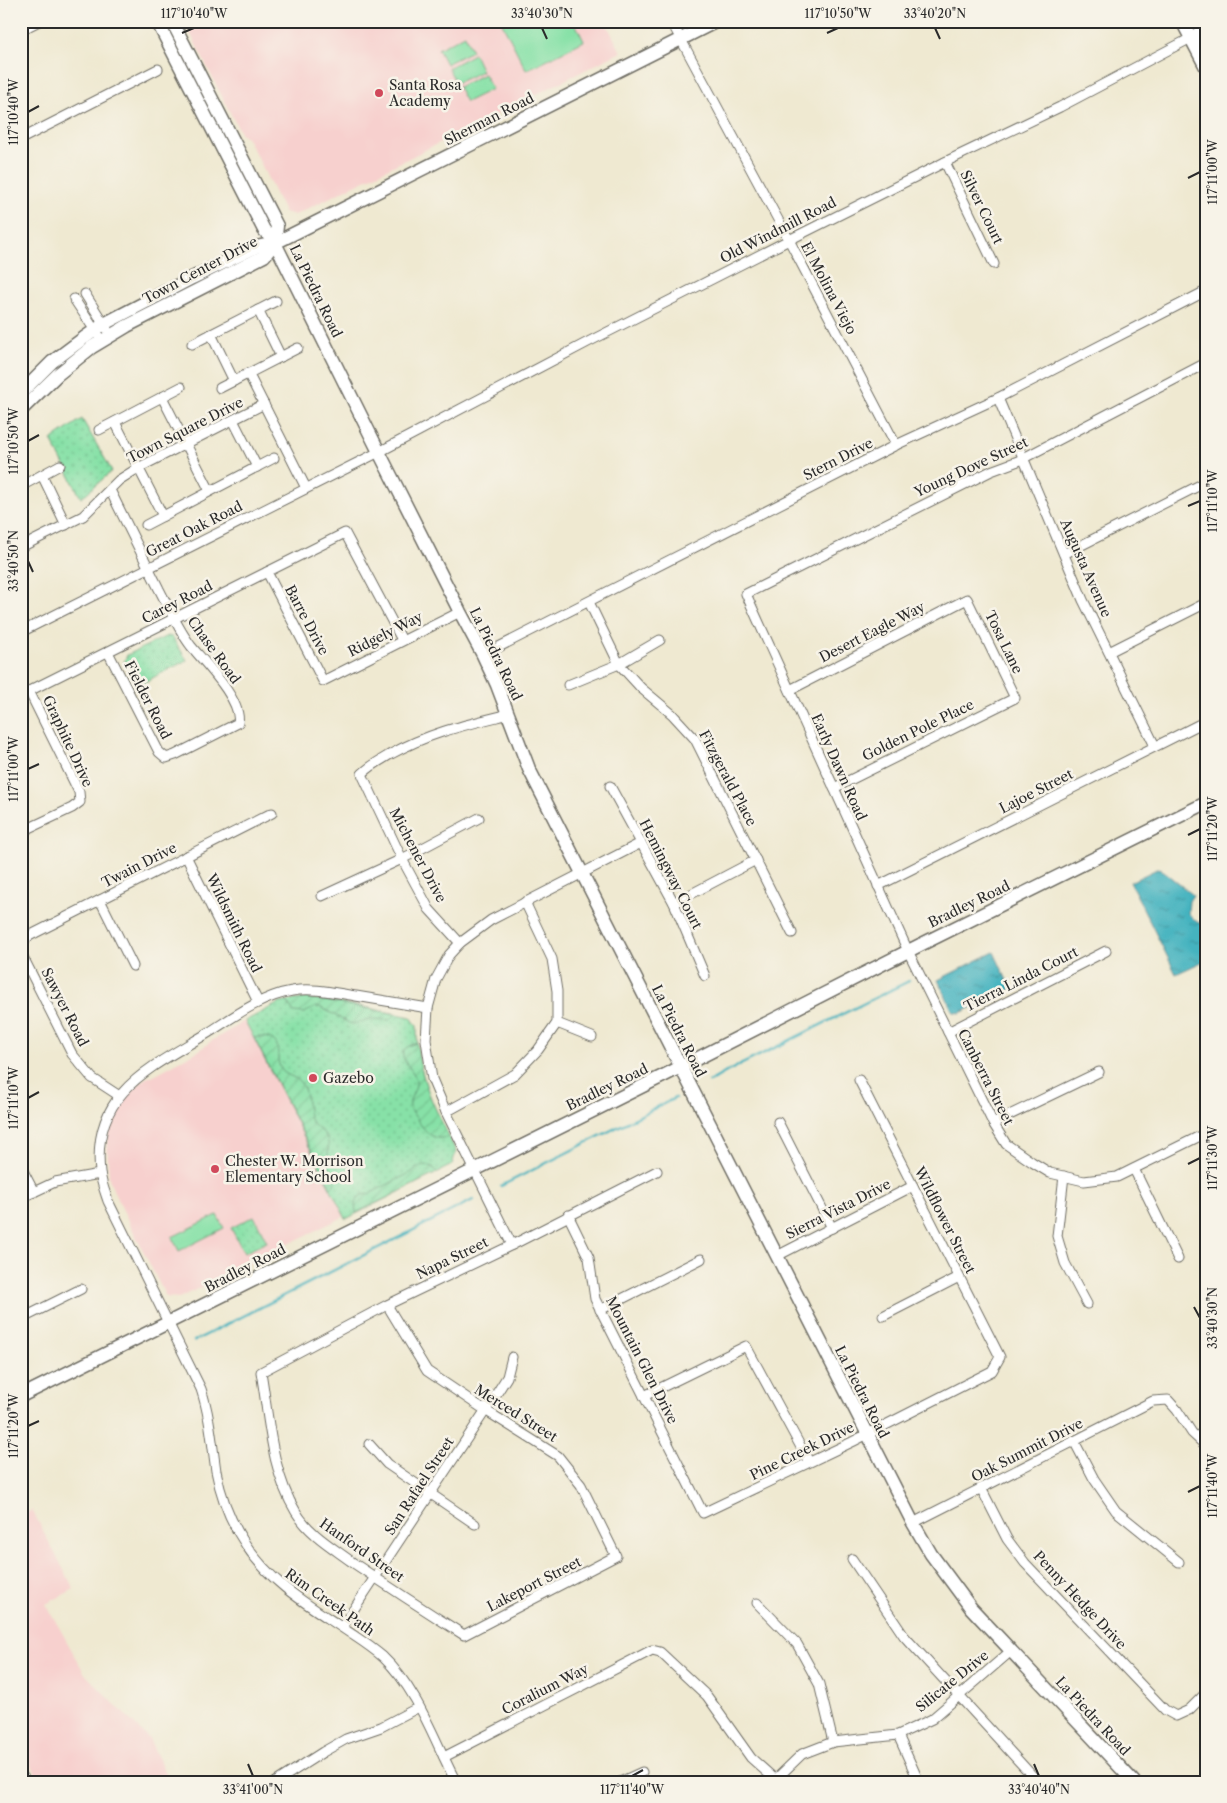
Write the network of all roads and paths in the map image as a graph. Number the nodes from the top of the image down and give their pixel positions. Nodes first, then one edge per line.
1 (39, 21) edge
2 (157, 21) edge
3 (172, 21) edge
4 (671, 21) edge
5 (716, 21) edge
6 (1182, 21) edge
7 (1206, 24) edge
8 (21, 30) edge
9 (1206, 37) edge
10 (1191, 38) junction
11 (681, 39) junction
12 (1206, 67) edge
13 (158, 69) dead end
14 (21, 139) edge
15 (945, 162) junction
16 (789, 240) junction
17 (276, 243) junction
18 (994, 264) dead end
19 (1206, 291) edge
20 (85, 294) dead end
21 (74, 300) dead end
22 (276, 301) dead end
23 (258, 310) junction
24 (103, 333) junction
25 (211, 334) junction
26 (192, 344) dead end
27 (298, 348) dead end
28 (281, 357) junction
29 (1206, 363) edge
30 (248, 373) junction
31 (234, 381) junction
32 (182, 387) dead end
33 (220, 388) dead end
34 (21, 393) edge
35 (162, 397) junction
36 (998, 398) junction
37 (264, 404) junction
38 (21, 410) edge
39 (233, 420) junction
40 (115, 422) junction
41 (99, 430) dead end
42 (186, 443) junction
43 (896, 445) junction
44 (379, 452) junction
45 (274, 458) dead end
46 (1023, 458) junction
47 (60, 465) dead end
48 (257, 467) junction
49 (138, 468) junction
50 (42, 475) junction
51 (1206, 482) edge
52 (24, 484) dead end
53 (306, 488) junction
54 (110, 490) junction
55 (210, 491) junction
56 (163, 516) junction
57 (66, 525) junction
58 (146, 525) dead end
59 (21, 547) edge
60 (1064, 554) junction
61 (148, 568) junction
62 (267, 572) junction
63 (746, 594) joint
64 (967, 599) joint
65 (589, 602) junction
66 (1206, 603) edge
67 (460, 612) junction
68 (174, 619) junction
69 (21, 632) edge
70 (402, 640) junction
71 (660, 640) dead end
72 (108, 652) junction
73 (1109, 652) junction
74 (483, 655) junction
75 (620, 664) junction
76 (323, 681) joint
77 (568, 685) dead end
78 (790, 690) junction
79 (25, 693) edge
80 (1015, 698) joint
81 (509, 714) junction
82 (1206, 721) edge
83 (1155, 746) junction
84 (166, 758) joint
85 (610, 786) dead end
86 (834, 788) junction
87 (1206, 803) edge
88 (272, 813) dead end
89 (479, 818) dead end
90 (21, 832) edge
91 (641, 843) junction
92 (186, 856) junction
93 (402, 859) junction
94 (756, 860) junction
95 (582, 874) junction
96 (878, 886) junction
97 (322, 896) dead end
98 (100, 900) junction
99 (525, 902) junction
100 (674, 903) junction
101 (792, 932) dead end
102 (21, 943) edge
103 (460, 943) junction
104 (1106, 950) dead end
105 (908, 951) junction
106 (133, 966) dead end
107 (705, 976) dead end
108 (258, 1002) junction
109 (428, 1008) junction
110 (557, 1023) junction
111 (948, 1032) junction
112 (592, 1036) dead end
113 (681, 1067) junction
114 (1098, 1072) dead end
115 (859, 1080) dead end
116 (118, 1095) junction
117 (446, 1112) junction
118 (778, 1122) dead end
119 (993, 1123) junction
120 (1206, 1133) edge
121 (21, 1167) edge
122 (1134, 1169) junction
123 (475, 1170) junction
124 (657, 1171) dead end
125 (100, 1174) junction
126 (1064, 1176) junction
127 (912, 1186) junction
128 (34, 1192) junction
129 (21, 1198) edge
130 (568, 1215) junction
131 (832, 1228) junction
132 (512, 1245) junction
133 (776, 1256) junction
134 (702, 1259) dead end
135 (1178, 1259) dead end
136 (959, 1276) junction
137 (81, 1289) dead end
138 (1086, 1304) dead end
139 (388, 1305) junction
140 (600, 1310) junction
141 (883, 1316) dead end
142 (21, 1319) edge
143 (169, 1323) junction
144 (512, 1357) dead end
145 (992, 1371) joint
146 (261, 1372) joint
147 (21, 1396) edge
148 (644, 1396) junction
149 (485, 1410) junction
150 (867, 1434) junction
151 (1074, 1442) junction
152 (369, 1444) dead end
153 (1206, 1446) edge
154 (809, 1462) junction
155 (981, 1488) junction
156 (430, 1492) junction
157 (703, 1513) joint
158 (913, 1523) junction
159 (475, 1524) dead end
160 (616, 1556) joint
161 (852, 1559) dead end
162 (1179, 1562) dead end
163 (375, 1577) junction
164 (757, 1603) dead end
165 (342, 1627) junction
166 (464, 1635) joint
167 (1011, 1651) junction
168 (1206, 1693) edge
169 (958, 1696) junction
170 (419, 1707) junction
171 (898, 1735) junction
172 (833, 1742) junction
173 (444, 1757) junction
174 (642, 1772) dead end
175 (21, 1778) edge
176 (776, 1781) edge
177 (23, 1782) edge
178 (276, 1782) edge
179 (456, 1782) edge
180 (620, 1782) edge
181 (919, 1782) edge
182 (1038, 1782) edge
183 (1134, 1782) edge

1 - 8 street
2 - 17 street, La Piedra Road
3 - 17 street, La Piedra Road
4 - 11 street, El Molina Viejo
5 - 11 street, Sherman Road
6 - 10 street
7 - 10 street
9 - 10 street
10 - 12 street
10 - 15 street, Old Windmill Road
11 - 16 street, El Molina Viejo
11 - 17 street, Sherman Road
13 - 14 street
15 - 16 street, Old Windmill Road
15 - 18 street, Silver Court
16 - 43 street, El Molina Viejo
16 - 44 street, Old Windmill Road
17 - 24 street, Town Center Drive
17 - 44 street, La Piedra Road
19 - 36 street, Stern Drive
20 - 24 street
21 - 24 street
22 - 23 street
23 - 25 street
23 - 28 street
24 - 34 street, Town Center Drive
24 - 38 street, Town Center Drive
25 - 26 street
25 - 31 street
27 - 28 street
28 - 30 street
29 - 46 street, Young Dove Street
30 - 31 street
30 - 37 street
31 - 33 street
32 - 35 street
35 - 40 street
35 - 42 street
36 - 43 street, Stern Drive
36 - 46 street, Augusta Avenue
37 - 39 street, Town Square Drive
37 - 53 street
39 - 42 street, Town Square Drive
39 - 48 street
40 - 41 street
40 - 49 street
42 - 49 street, Town Square Drive
42 - 55 street
43 - 65 street, Stern Drive
44 - 53 street, Great Oak Road
44 - 67 street, La Piedra Road
45 - 48 street
46 - 60 street, Augusta Avenue
46 - 63 street, Young Dove Street
47 - 50 street
48 - 55 street
49 - 54 street, Town Square Drive
49 - 56 street
50 - 52 street
50 - 57 street
51 - 60 street
53 - 61 street, Great Oak Road
54 - 57 street, Town Square Drive
54 - 61 street, Chase Road
55 - 56 street
56 - 58 street
57 - 59 street, Town Square Drive
60 - 73 street, Augusta Avenue
61 - 68 street, Chase Road
61 - 69 street, Great Oak Road
62 - 68 street, Carey Road
62 - 70 street, Carey Road
62 - 76 street, Barre Drive
63 - 78 street, Early Dawn Road
64 - 78 street, Desert Eagle Way
64 - 80 street, Tosa Lane
65 - 74 street, Stern Drive
65 - 75 street, Fitzgerald Place
66 - 73 street
67 - 70 street, Ridgely Way
67 - 74 street, La Piedra Road
68 - 72 street, Carey Road
68 - 84 street, Chase Road
70 - 76 street, Ridgely Way
71 - 75 street
72 - 79 street, Carey Road
72 - 84 street, Fielder Road
73 - 83 street, Augusta Avenue
74 - 81 street, La Piedra Road
75 - 77 street
75 - 94 street, Fitzgerald Place
78 - 86 street, Early Dawn Road
79 - 90 street, Graphite Drive
80 - 86 street, Golden Pole Place
81 - 93 street, Michener Drive
81 - 95 street, La Piedra Road
82 - 83 street, Lajoe Street
83 - 96 street, Lajoe Street
85 - 91 street, Hemingway Court
86 - 96 street, Early Dawn Road
87 - 105 street, Bradley Road
88 - 92 street, Twain Drive
89 - 93 street
91 - 95 street
91 - 100 street, Hemingway Court
92 - 98 street, Twain Drive
92 - 108 street, Wildsmith Road
93 - 97 street
93 - 103 street, Michener Drive
94 - 100 street
94 - 101 street, Fitzgerald Place
95 - 99 street
95 - 113 street, La Piedra Road
96 - 105 street, Early Dawn Road
98 - 102 street, Twain Drive
98 - 106 street
99 - 103 street
99 - 110 street
100 - 107 street, Hemingway Court
102 - 116 street, Sawyer Road
103 - 109 street
104 - 111 street, Tierra Linda Court
105 - 111 street, Canberra Street
105 - 113 street, Bradley Road
108 - 109 street
108 - 116 street
109 - 117 street
110 - 112 street
110 - 117 street
111 - 119 street, Canberra Street
113 - 123 street, Bradley Road
113 - 133 street, La Piedra Road
114 - 119 street
115 - 127 street, Wildflower Street
116 - 125 street, Rim Creek Path
117 - 123 street
118 - 131 street
119 - 126 street, Canberra Street
120 - 122 street, Canberra Street
121 - 128 street
122 - 126 street, Canberra Street
122 - 135 street
123 - 132 street
123 - 143 street, Bradley Road
124 - 130 street, Napa Street
125 - 128 street
125 - 143 street, Rim Creek Path
126 - 138 street
127 - 131 street, Sierra Vista Drive
127 - 136 street, Wildflower Street
128 - 129 street
130 - 132 street, Napa Street
130 - 140 street, Mountain Glen Drive
131 - 133 street, Sierra Vista Drive
132 - 139 street, Napa Street
133 - 150 street, La Piedra Road
134 - 140 street
136 - 141 street
136 - 145 street, Wildflower Street
137 - 142 street
139 - 146 street, Napa Street
139 - 149 street, Merced Street
140 - 148 street, Mountain Glen Drive
143 - 147 street, Bradley Road
143 - 165 street, Rim Creek Path
144 - 149 street, San Rafael Street
145 - 150 street, Pine Creek Drive
146 - 163 street, Hanford Street
148 - 154 street
148 - 157 street, Mountain Glen Drive
149 - 156 street, San Rafael Street
149 - 160 street, Merced Street
150 - 154 street, Pine Creek Drive
150 - 158 street, La Piedra Road
151 - 153 street, Oak Summit Drive
151 - 155 street, Oak Summit Drive
151 - 162 street
152 - 156 street
154 - 157 street, Pine Creek Drive
155 - 158 street, Oak Summit Drive
155 - 168 street, Penny Hedge Drive
156 - 159 street
156 - 163 street, San Rafael Street
158 - 167 street, La Piedra Road
160 - 166 street, Lakeport Street
161 - 169 street
163 - 165 street, San Rafael Street
163 - 166 street, Hanford Street
164 - 172 street
165 - 170 street, Rim Creek Path
167 - 169 street, Silicate Drive
167 - 183 street, La Piedra Road
169 - 171 street, Silicate Drive
169 - 182 street
170 - 173 street, Rim Creek Path
170 - 178 street
171 - 172 street, Silicate Drive
171 - 181 street
172 - 176 street, Silicate Drive
173 - 176 street, Coralium Way
173 - 179 street, Rim Creek Path
174 - 180 street
175 - 177 main road

